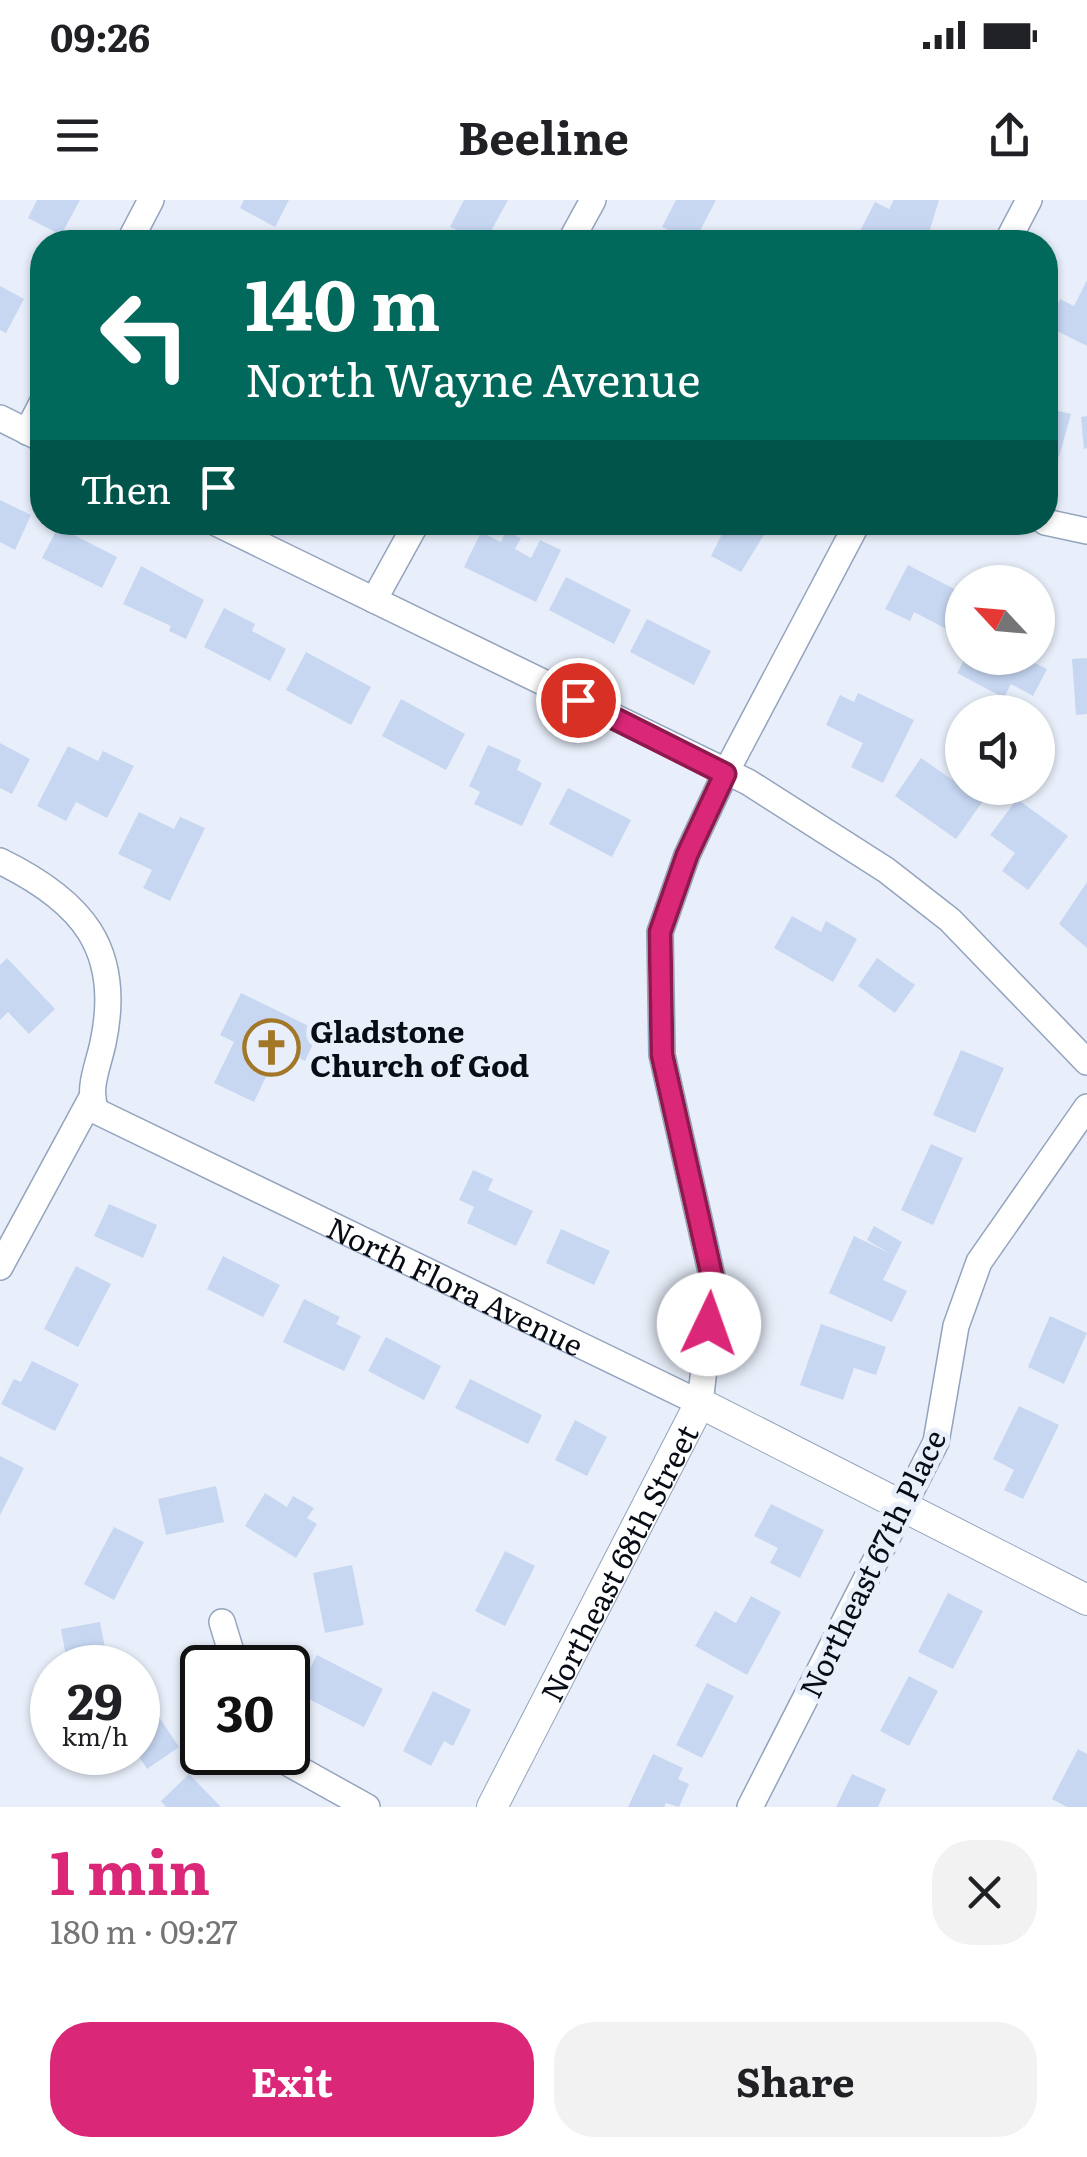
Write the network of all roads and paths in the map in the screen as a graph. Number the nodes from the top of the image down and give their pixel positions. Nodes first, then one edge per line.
1 (152, 200) edge
2 (593, 200) edge
3 (1029, 200) edge
4 (136, 230) edge
5 (577, 230) edge
6 (1013, 230) edge
7 (0, 418) edge
8 (30, 433) edge
9 (1058, 525) edge
10 (1087, 531) edge
11 (241, 535) edge
12 (409, 535) edge
13 (851, 535) edge
14 (374, 600) junction
15 (725, 774) junction
16 (0, 861) edge
17 (1087, 1062) edge
18 (91, 1099) junction
19 (1087, 1107) edge
20 (0, 1266) edge
21 (700, 1403) junction
22 (902, 1506) junction
23 (1087, 1600) edge
24 (222, 1622) dead end
25 (229, 1645) edge
26 (310, 1775) edge
27 (367, 1807) edge
28 (492, 1807) edge
29 (750, 1807) edge

1 - 4 street
2 - 5 street
3 - 6 street
7 - 8 street
9 - 10 street
11 - 14 street
12 - 14 street
13 - 15 street, Northeast 68th Street
14 - 15 street
15 - 17 street
15 - 21 street, Northeast 68th Street
16 - 18 street
18 - 20 street
18 - 21 street, North Flora Avenue
19 - 22 street, Northeast 67th Place
21 - 22 street, North Flora Avenue
21 - 28 street, Northeast 68th Street
22 - 23 street, North Flora Avenue
22 - 29 street, Northeast 67th Place
24 - 25 street
26 - 27 street

